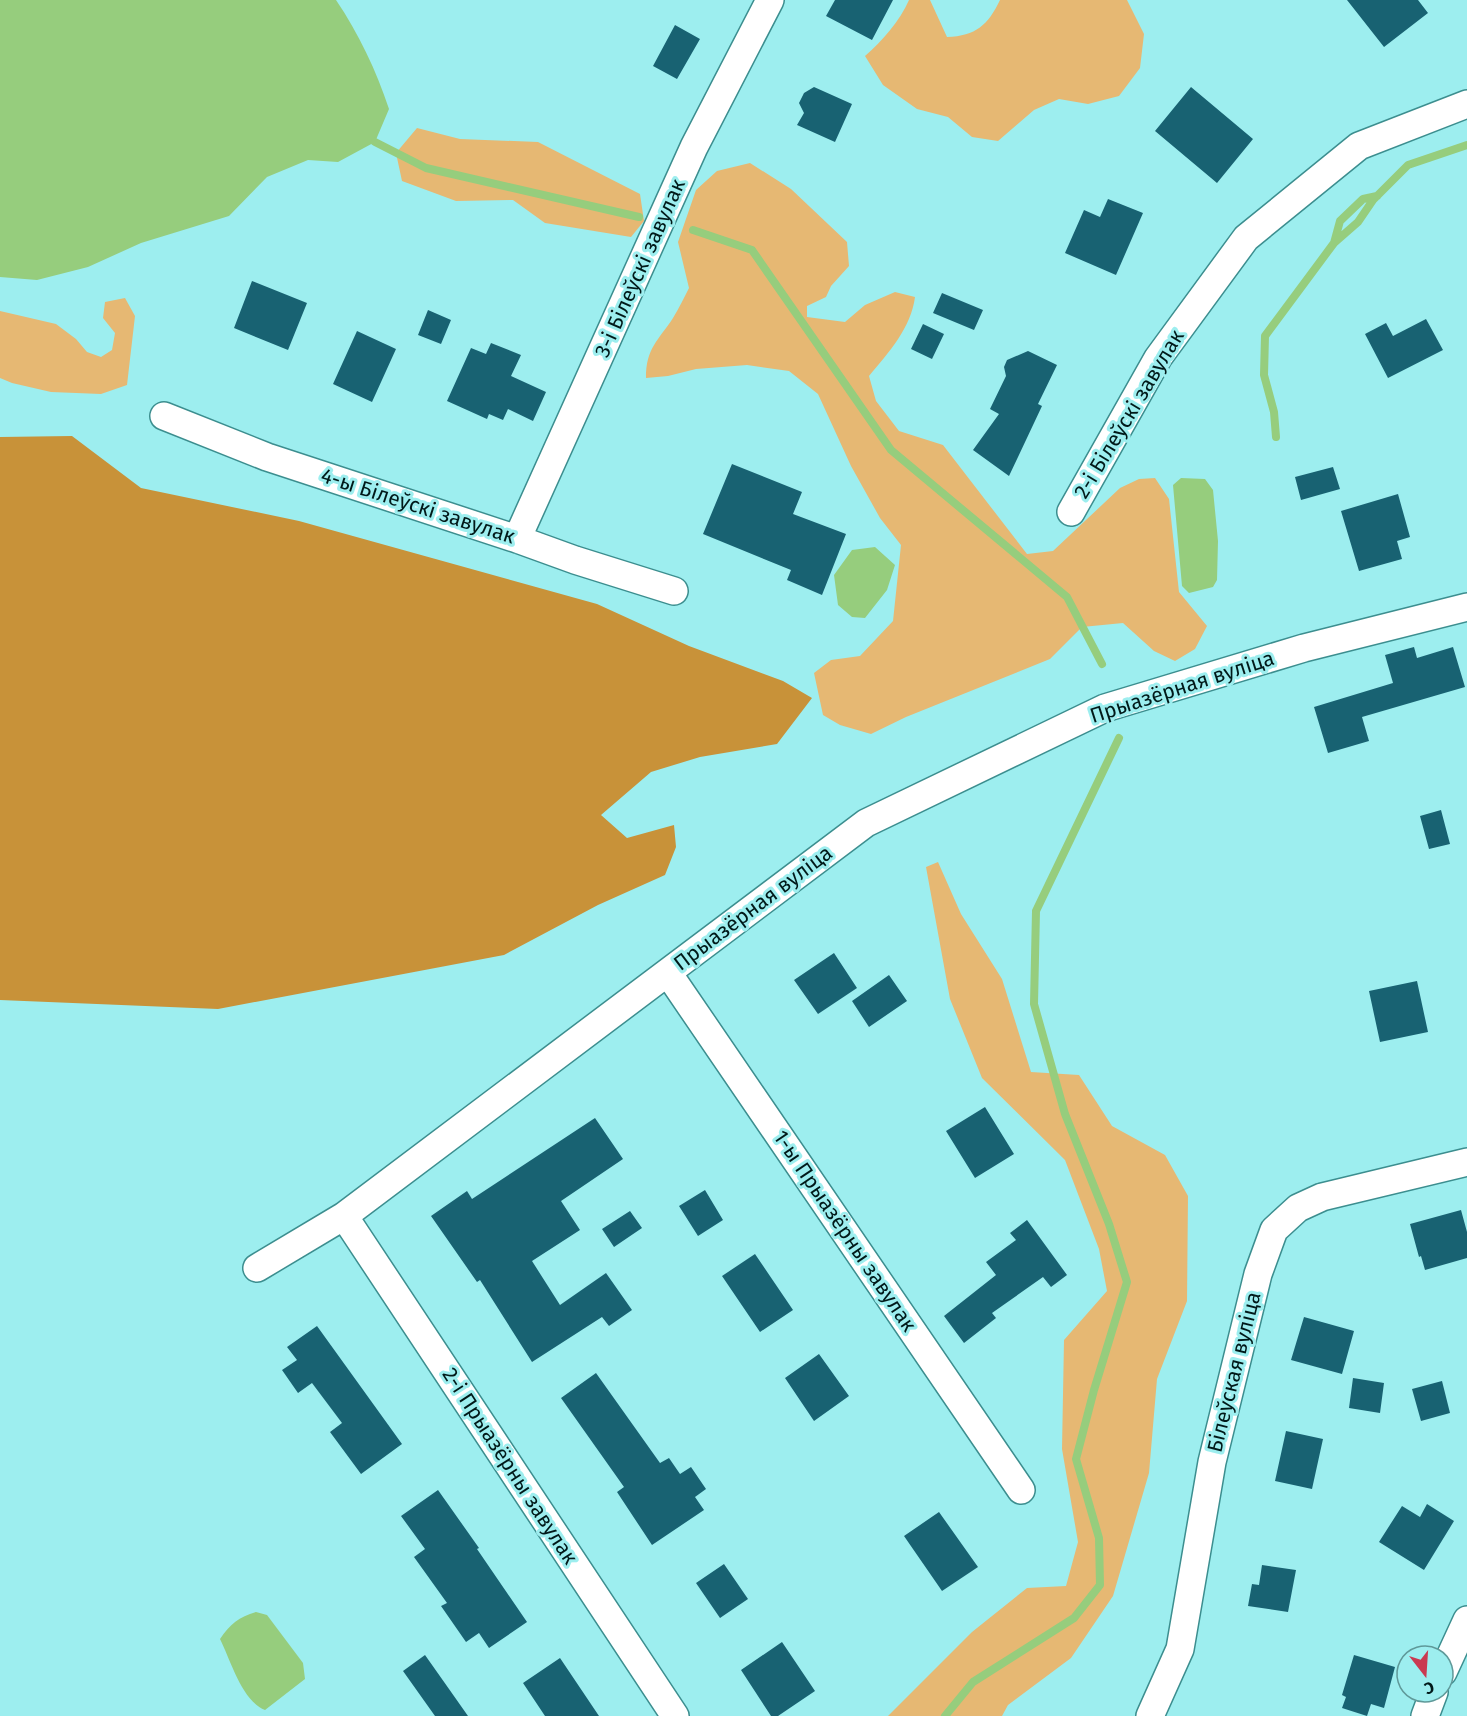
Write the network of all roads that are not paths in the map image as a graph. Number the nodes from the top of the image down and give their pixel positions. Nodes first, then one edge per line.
1 (770, 0) edge
2 (1467, 104) edge
3 (164, 416) dead end
4 (1071, 512) dead end
5 (518, 539) junction
6 (674, 591) dead end
7 (1467, 607) edge
8 (668, 973) junction
9 (1467, 1162) edge
10 (344, 1216) junction
11 (257, 1268) dead end
12 (1021, 1490) dead end
13 (1467, 1620) edge
14 (1455, 1646) edge
15 (675, 1716) edge
16 (1150, 1716) edge

1 - 5 street, 3-і Білеўскі завулак
2 - 4 street, 2-і Білеўскі завулак
3 - 5 street, 4-ы Білеўскі завулак
5 - 6 street, 4-ы Білеўскі завулак
7 - 8 street, Прыазёрная вуліца
8 - 10 street, Прыазёрная вуліца
8 - 12 street, 1-ы Прыазёрны завулак
9 - 16 street, Білеўская вуліца
10 - 11 street, Прыазёрная вуліца
10 - 15 street, 2-і Прыазёрны завулак
13 - 14 street

